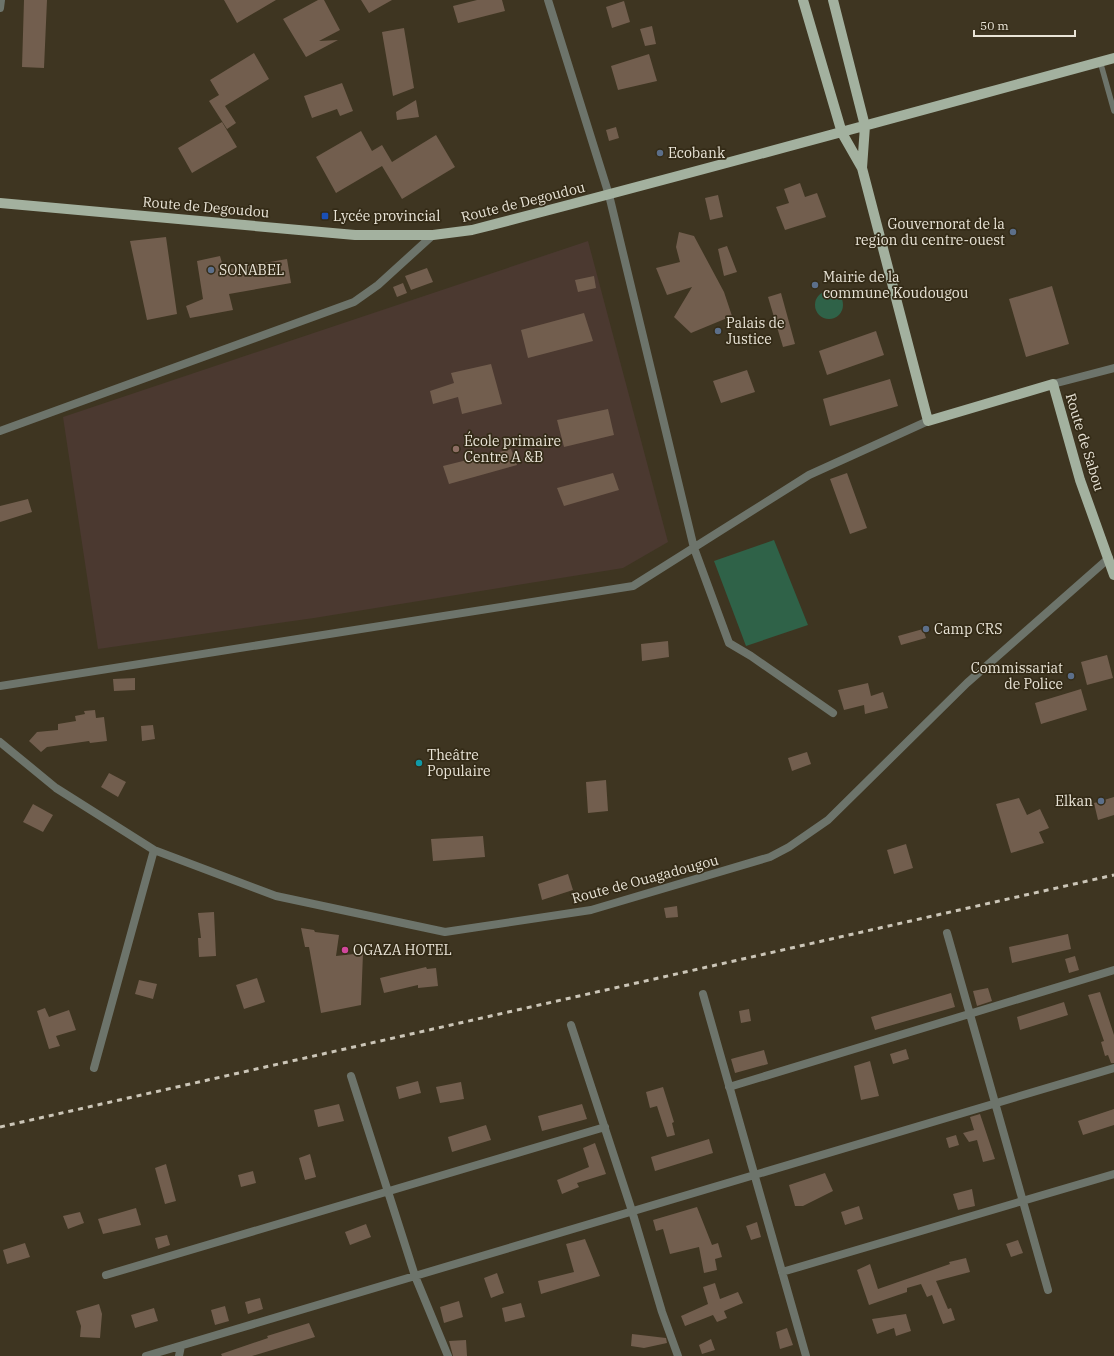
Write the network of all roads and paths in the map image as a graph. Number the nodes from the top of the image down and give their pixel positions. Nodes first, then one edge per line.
1 (1, 0) edge
2 (548, 0) edge
3 (803, 0) edge
4 (833, 0) edge
5 (0, 8) edge
6 (1114, 58) edge
7 (1100, 62) junction
8 (1114, 111) edge
9 (865, 126) junction
10 (842, 133) junction
11 (862, 168) junction
12 (609, 195) junction
13 (0, 203) edge
14 (433, 235) junction
15 (1114, 368) edge
16 (1053, 384) junction
17 (928, 420) junction
18 (0, 431) edge
19 (694, 548) junction
20 (1109, 558) junction
21 (1114, 575) edge
22 (0, 686) edge
23 (833, 713) dead end
24 (0, 742) edge
25 (154, 850) junction
26 (947, 933) dead end
27 (1114, 970) edge
28 (703, 994) dead end
29 (970, 1014) junction
30 (571, 1025) dead end
31 (94, 1068) dead end
32 (1114, 1068) edge
33 (351, 1076) dead end
34 (729, 1087) junction
35 (995, 1103) junction
36 (605, 1127) junction
37 (754, 1174) junction
38 (1114, 1174) edge
39 (388, 1191) junction
40 (1022, 1201) junction
41 (632, 1211) junction
42 (782, 1272) junction
43 (106, 1275) dead end
44 (415, 1276) junction
45 (1048, 1290) dead end
46 (181, 1346) junction
47 (146, 1356) edge
48 (179, 1356) edge
49 (448, 1356) edge
50 (678, 1356) edge
51 (806, 1356) edge

1 - 5 street
2 - 12 street
3 - 10 main road
4 - 9 main road
6 - 7 main road, Route de Degoudou
7 - 8 lane
7 - 9 main road, Route de Degoudou
9 - 10 main road, Route de Degoudou
9 - 11 main road
10 - 11 main road
10 - 12 main road, Route de Degoudou
11 - 17 main road
12 - 14 main road, Route de Degoudou
12 - 19 street
13 - 14 main road, Route de Degoudou
14 - 18 street
15 - 16 street
16 - 17 main road
16 - 20 main road, Route de Sabou
17 - 19 street
19 - 22 street
19 - 23 street
20 - 21 main road, Route de Sabou
20 - 25 street, Route de Ouagadougou
24 - 25 street, Route de Ouagadougou
25 - 31 street
26 - 29 street
27 - 29 street
28 - 34 street
29 - 34 street
29 - 35 street
30 - 36 street
32 - 35 street
33 - 39 street
34 - 37 street
35 - 37 street
35 - 40 street
36 - 39 street
36 - 41 street
37 - 41 street
37 - 42 street
38 - 40 street
39 - 43 street
39 - 44 street
40 - 42 street
40 - 45 street
41 - 44 street
41 - 50 street
42 - 51 street
44 - 46 street
44 - 49 street
46 - 47 street
46 - 48 street

